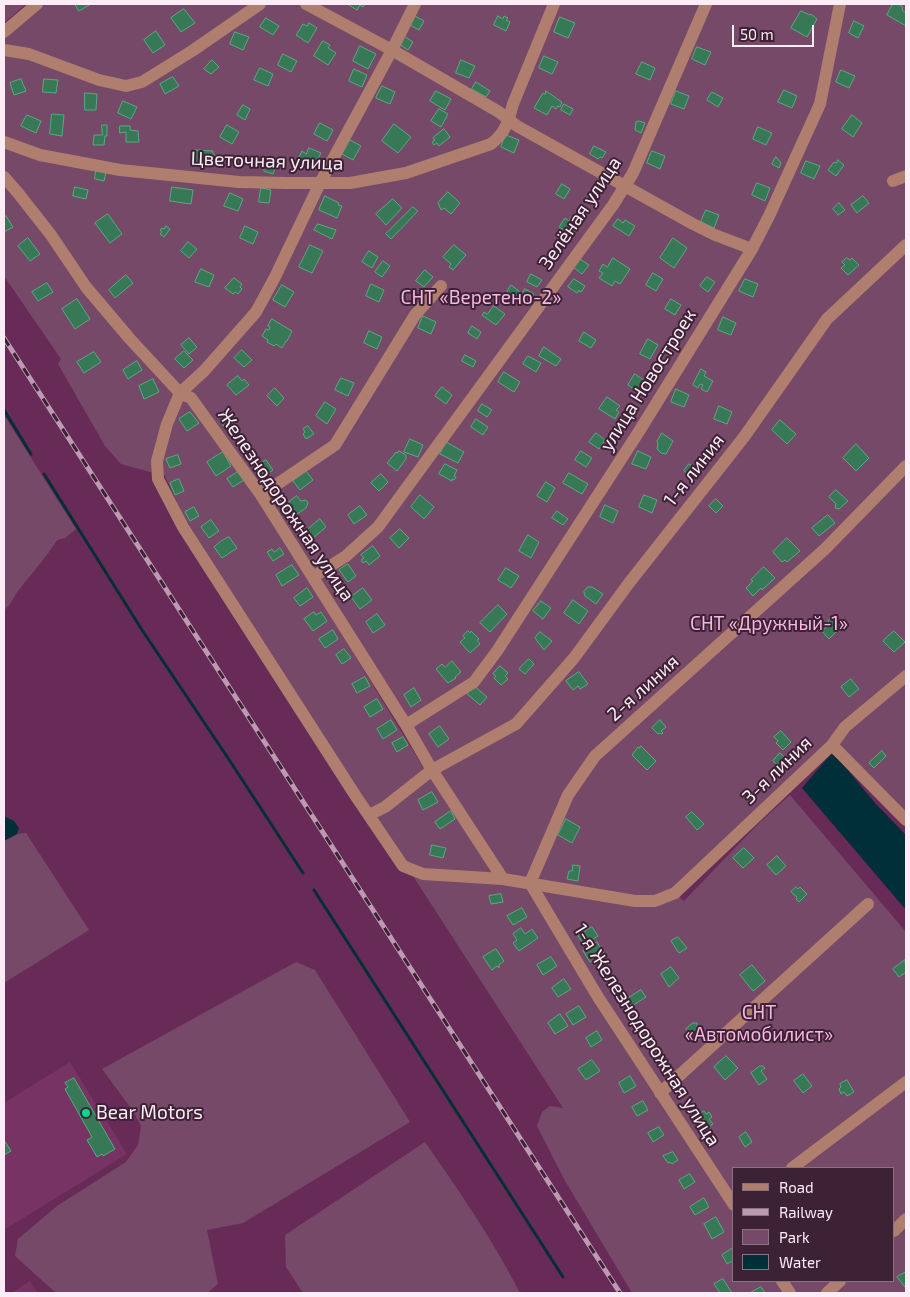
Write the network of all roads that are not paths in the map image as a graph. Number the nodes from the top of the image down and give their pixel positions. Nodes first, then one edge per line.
1 (37, 4) edge
2 (260, 4) edge
3 (306, 4) edge
4 (415, 4) edge
5 (554, 4) edge
6 (706, 4) edge
7 (840, 4) edge
8 (4, 32) edge
9 (4, 50) edge
10 (392, 50) junction
11 (509, 119) junction
12 (4, 142) edge
13 (906, 176) edge
14 (4, 177) edge
15 (893, 181) dead end
16 (320, 183) junction
17 (624, 186) junction
18 (906, 245) edge
19 (752, 249) junction
20 (441, 286) dead end
21 (180, 393) junction
22 (906, 466) edge
23 (261, 496) junction
24 (313, 577) junction
25 (906, 676) edge
26 (406, 725) junction
27 (832, 744) junction
28 (432, 770) junction
29 (369, 815) junction
30 (906, 820) edge
31 (503, 879) junction
32 (530, 884) junction
33 (868, 904) dead end
34 (906, 1082) edge
35 (660, 1093) junction
36 (793, 1167) edge
37 (732, 1202) edge
38 (906, 1219) edge
39 (895, 1230) edge
40 (783, 1282) edge
41 (839, 1282) edge
42 (790, 1293) edge
43 (827, 1293) edge

1 - 8 street
2 - 9 street
3 - 10 street
4 - 10 street
5 - 11 street, Цветочная улица
6 - 17 street, Зелёная улица
7 - 19 street, улица Новостроек
10 - 11 street
10 - 16 street
11 - 16 street, Цветочная улица
11 - 17 street
12 - 16 street, Цветочная улица
13 - 15 street
14 - 21 street, Железнодорожная улица
16 - 21 street
17 - 19 street
17 - 24 street, Зелёная улица
18 - 28 street, 1-я линия
19 - 26 street, улица Новостроек
20 - 23 street
21 - 23 street, Железнодорожная улица
21 - 29 street
22 - 32 street, 2-я линия
23 - 24 street, Железнодорожная улица
24 - 26 street, Железнодорожная улица
25 - 27 street, 3-я линия
26 - 28 street, Железнодорожная улица
27 - 30 street
27 - 32 street, 3-я линия
28 - 29 street, 1-я линия
28 - 31 street, Железнодорожная улица
29 - 31 street
31 - 32 street
32 - 35 street, 1-я Железнодорожная улица
33 - 35 street
34 - 36 street
35 - 37 street, 1-я Железнодорожная улица
38 - 39 street
40 - 42 street
41 - 43 street

